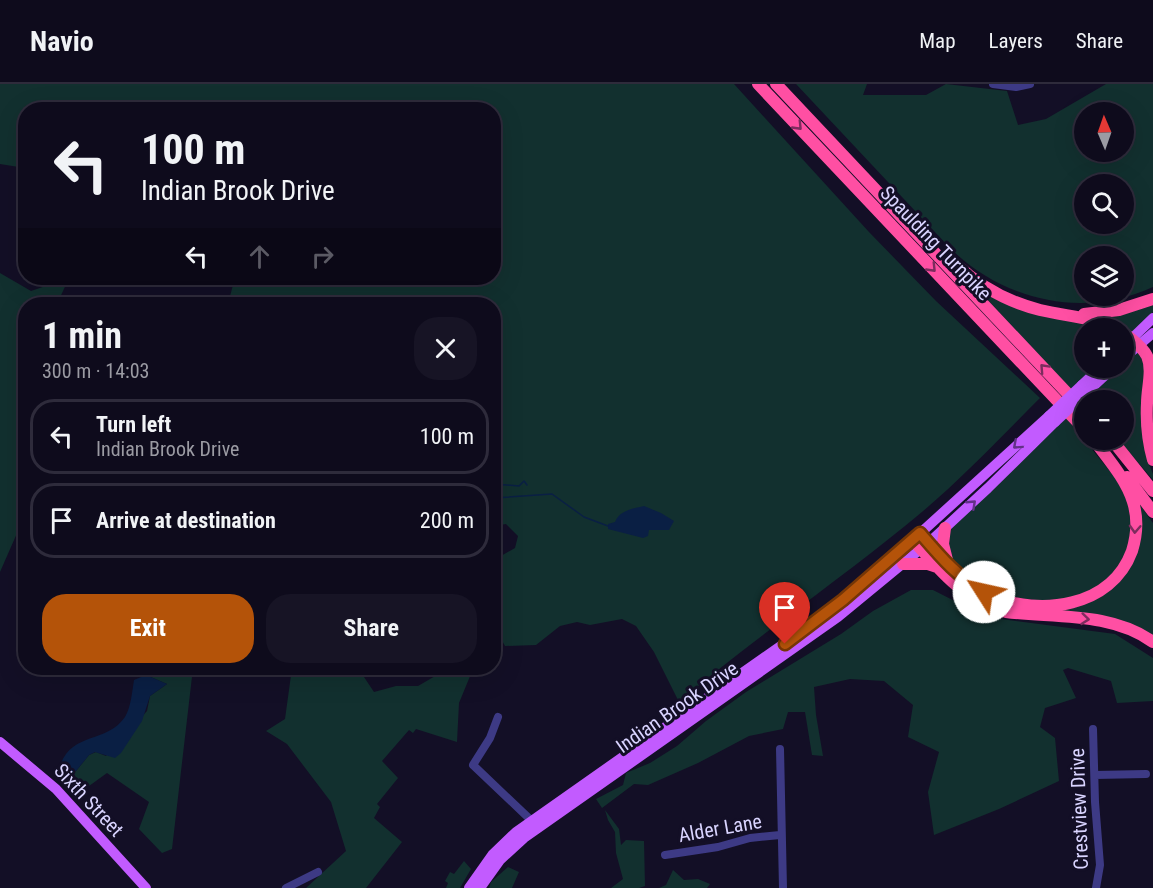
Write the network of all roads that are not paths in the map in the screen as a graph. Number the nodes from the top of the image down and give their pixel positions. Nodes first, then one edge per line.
1 (758, 84) edge
2 (776, 84) edge
3 (993, 84) edge
4 (1030, 84) edge
5 (915, 232) junction
6 (1153, 299) edge
7 (1065, 315) junction
8 (1079, 318) edge
9 (1153, 318) edge
10 (1153, 333) edge
11 (1134, 336) edge
12 (1134, 339) edge
13 (1134, 345) edge
14 (1092, 378) edge
15 (1099, 378) edge
16 (1085, 388) junction
17 (1153, 397) edge
18 (1074, 400) edge
19 (1148, 413) junction
20 (1074, 418) edge
21 (1052, 419) junction
22 (1101, 450) edge
23 (1104, 450) edge
24 (1120, 450) edge
25 (1153, 460) edge
26 (1153, 491) edge
27 (1153, 512) edge
28 (945, 528) junction
29 (920, 541) junction
30 (903, 564) junction
31 (943, 567) junction
32 (1153, 642) edge
33 (498, 717) dead end
34 (1093, 729) dead end
35 (0, 742) edge
36 (780, 749) dead end
37 (1146, 774) dead end
38 (1095, 776) junction
39 (535, 824) junction
40 (780, 835) junction
41 (665, 855) dead end
42 (318, 872) dead end
43 (146, 888) edge
44 (286, 888) edge
45 (469, 888) edge
46 (480, 888) edge
47 (783, 888) edge
48 (1096, 888) edge

1 -> 20 highway, Spaulding Turnpike
2 - 5 highway, Spaulding Turnpike
3 - 4 street
5 - 7 highway
18 -> 5 highway, Spaulding Turnpike
6 - 7 highway
7 - 8 highway
9 - 11 main road
10 - 12 main road
13 - 19 highway
14 - 16 main road, Indian Brook Drive
15 - 16 main road, Indian Brook Drive
16 - 21 main road, Indian Brook Drive, bridge
17 - 19 highway
19 - 25 highway
28 -> 21 main road, Indian Brook Drive
21 -> 29 main road, Indian Brook Drive
22 -> 31 highway
23 - 27 highway
24 - 26 highway
28 - 29 main road, Indian Brook Drive
28 - 31 highway
29 - 30 main road, Indian Brook Drive
29 - 31 highway
29 - 39 main road, Indian Brook Drive
30 - 31 highway
30 - 39 main road, Indian Brook Drive
31 -> 32 highway
33 - 39 street
34 - 38 street, Crestview Drive
35 - 43 main road, Sixth Street
36 - 40 street
37 - 38 street
38 - 48 street, Crestview Drive
39 - 45 main road, Indian Brook Drive
39 - 46 main road, Indian Brook Drive
40 - 41 street, Alder Lane
40 - 47 street
42 - 44 street

